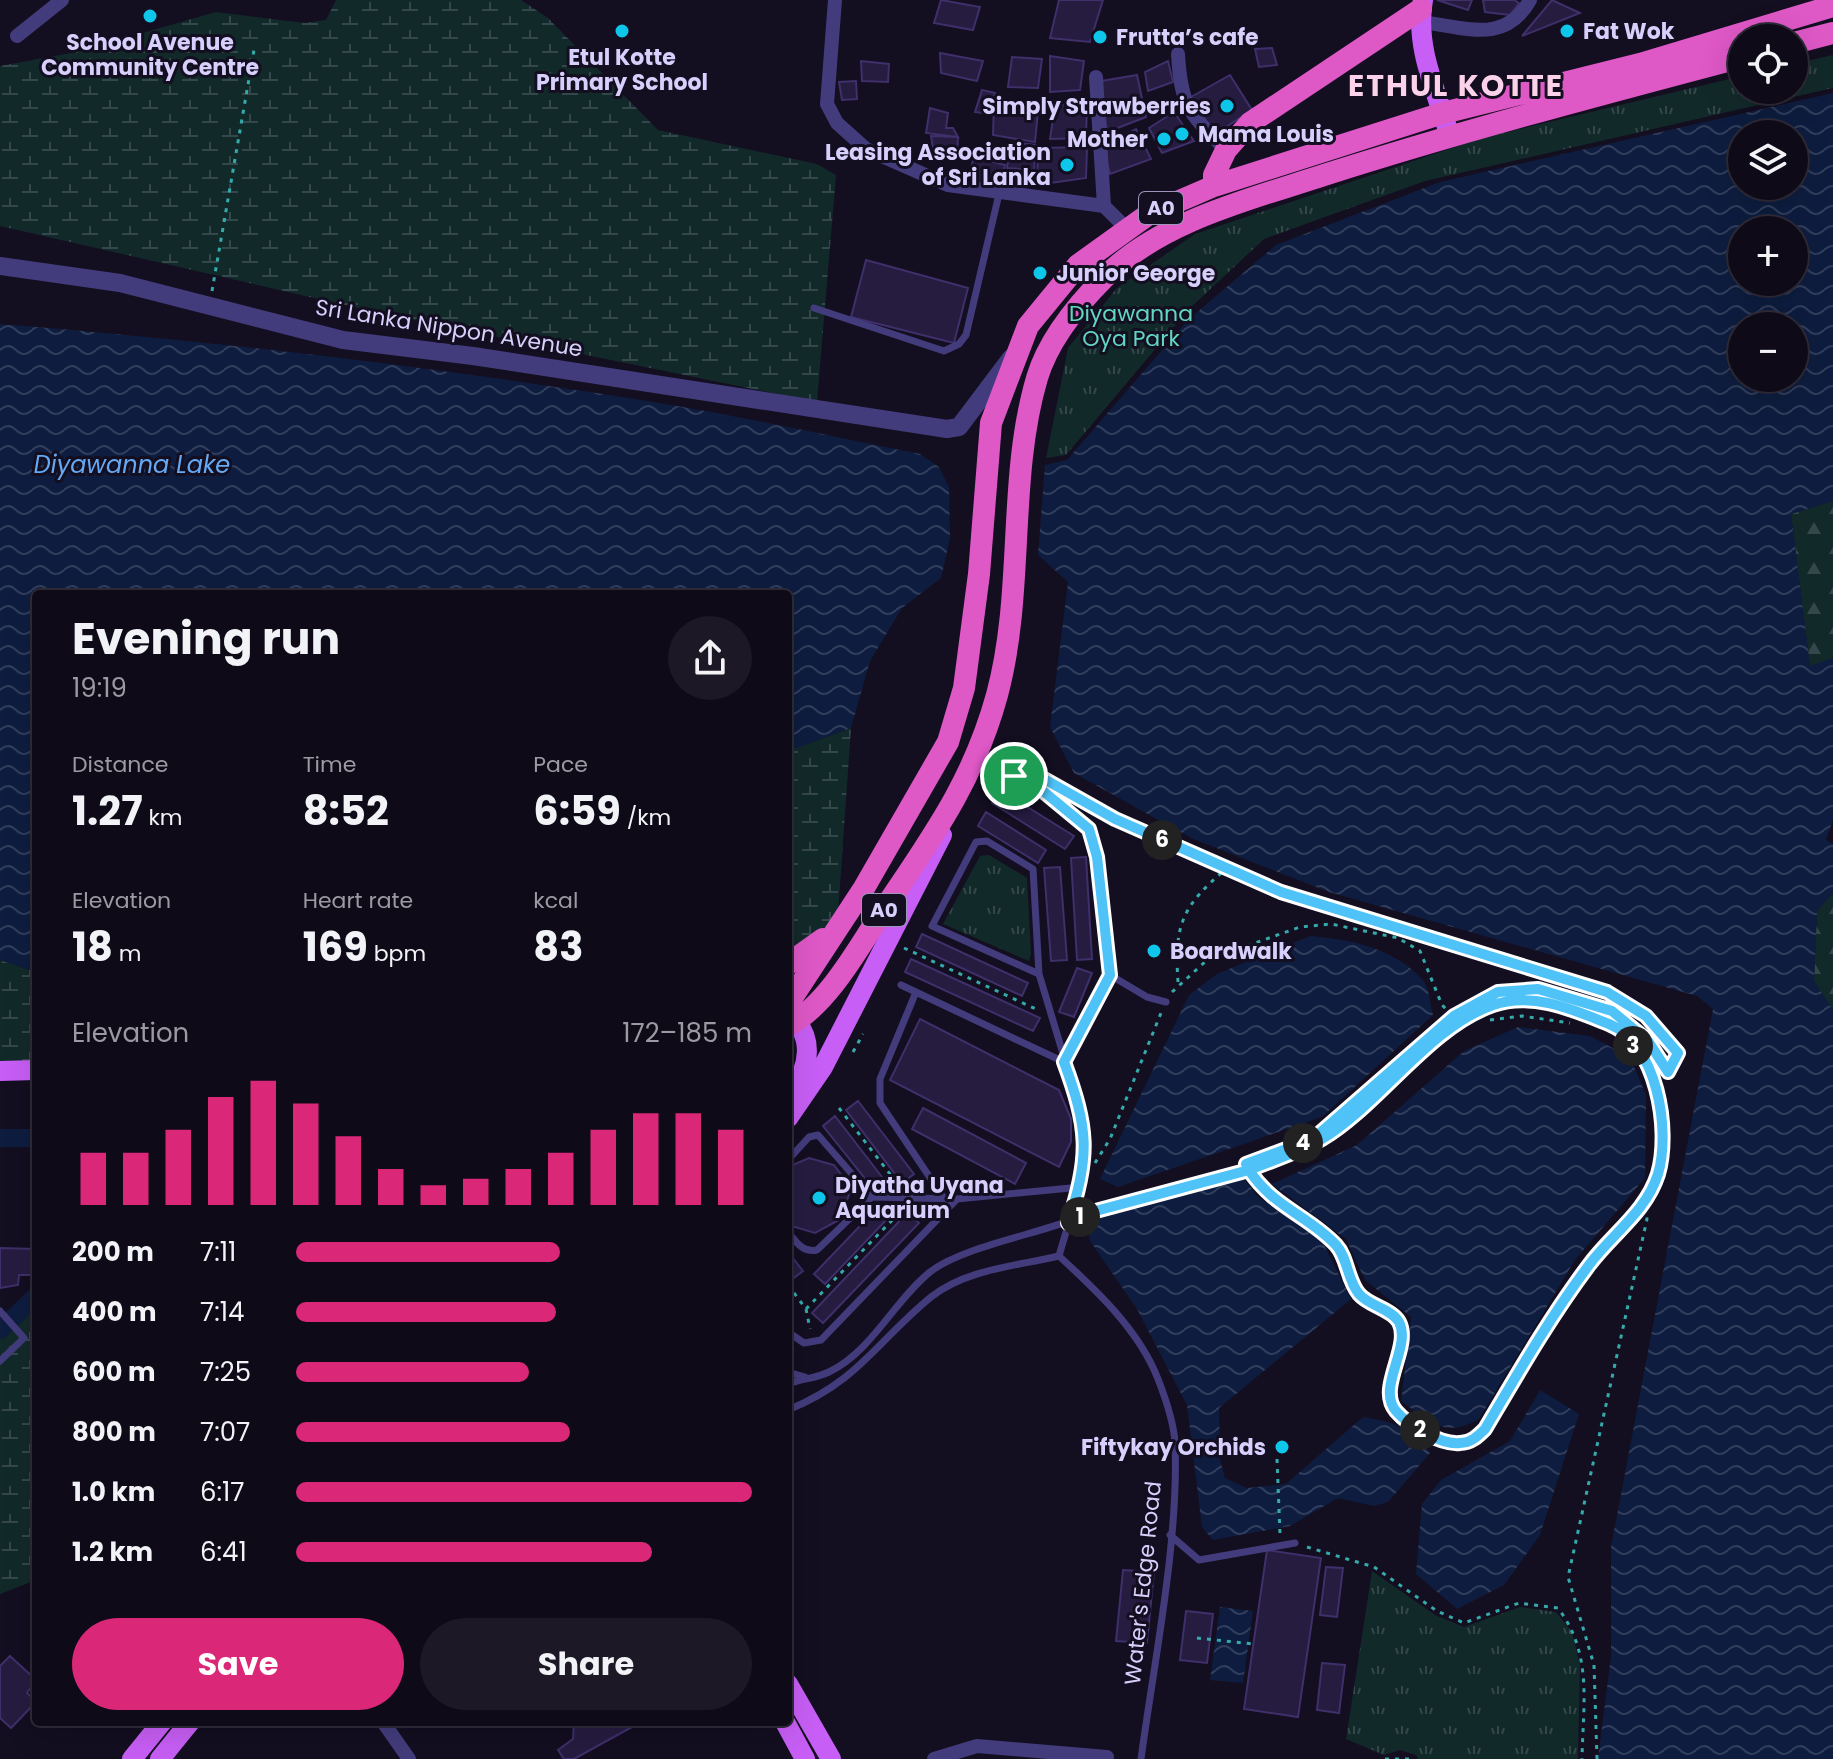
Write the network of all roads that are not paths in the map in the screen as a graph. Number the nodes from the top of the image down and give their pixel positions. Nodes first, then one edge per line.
1 (62, 0) edge
2 (835, 0) edge
3 (1530, 0) edge
4 (1833, 6) edge
5 (1421, 11) edge
6 (1833, 33) edge
7 (17, 36) dead end
8 (1808, 39) edge
9 (1178, 54) dead end
10 (1728, 60) edge
11 (1096, 77) dead end
12 (1446, 124) junction
13 (1226, 150) junction
14 (1214, 186) junction
15 (999, 194) junction
16 (1104, 206) junction
17 (1126, 228) junction
18 (0, 266) edge
19 (814, 308) dead end
20 (1015, 353) junction
21 (1014, 776) dead end
22 (962, 791) junction
23 (837, 928) junction
24 (792, 961) edge
25 (1039, 974) junction
26 (1110, 975) junction
27 (901, 985) dead end
28 (916, 992) junction
29 (1166, 1002) road end
30 (792, 1012) edge
31 (792, 1014) edge
32 (792, 1018) edge
33 (1634, 1047) road end
34 (1064, 1062) junction
35 (32, 1070) edge
36 (0, 1071) edge
37 (792, 1094) edge
38 (792, 1112) edge
39 (792, 1156) edge
40 (1081, 1187) junction
41 (872, 1197) junction
42 (957, 1199) junction
43 (945, 1200) junction
44 (1068, 1223) junction
45 (792, 1237) edge
46 (1059, 1256) junction
47 (0, 1311) edge
48 (792, 1335) edge
49 (0, 1361) edge
50 (792, 1373) edge
51 (806, 1377) junction
52 (792, 1382) edge
53 (792, 1408) edge
54 (1170, 1535) junction
55 (1295, 1543) road end
56 (792, 1693) edge
57 (159, 1726) edge
58 (187, 1726) edge
59 (386, 1726) edge
60 (787, 1726) edge
61 (827, 1750) edge
62 (1107, 1757) edge
63 (936, 1758) edge
64 (132, 1759) edge
65 (160, 1759) edge
66 (409, 1759) edge
67 (805, 1759) edge
68 (844, 1759) edge
69 (1141, 1759) edge

1 - 7 street
2 - 15 street
3 - 5 street
4 - 12 highway, A0
5 - 12 main road
5 - 13 highway
6 - 8 highway
9 - 13 street
10 - 12 highway, A0
11 - 16 street
12 - 14 highway, A0
12 - 22 highway, A0
13 - 14 highway
14 - 17 highway, A0
15 - 16 street
15 - 19 lane
16 - 17 street
17 - 20 highway, A0
18 - 20 street, Sri Lanka Nippon Avenue
20 - 23 highway, A0
21 - 26 lane
22 - 31 highway, A0
22 - 38 main road
23 - 24 highway
23 - 30 highway, A0
25 - 25 lane
25 - 34 lane
26 - 29 lane
26 - 34 lane
27 - 28 lane
28 - 34 lane
28 - 43 lane
32 - 37 main road
33 - 44 lane
34 - 40 lane
35 - 36 main road
39 - 41 lane
40 - 42 lane
40 - 44 lane
41 - 43 lane
41 - 45 lane
42 - 43 lane
42 - 48 lane
44 - 46 lane
44 - 51 lane
46 - 53 lane
46 - 54 lane, Water's Edge Road
47 - 49 lane
50 - 51 lane
51 - 52 lane
54 - 55 lane
54 - 69 lane, Water's Edge Road
56 - 61 main road
57 - 64 main road
58 - 65 main road
59 - 66 street
60 - 67 main road
61 - 68 street
62 - 63 street

